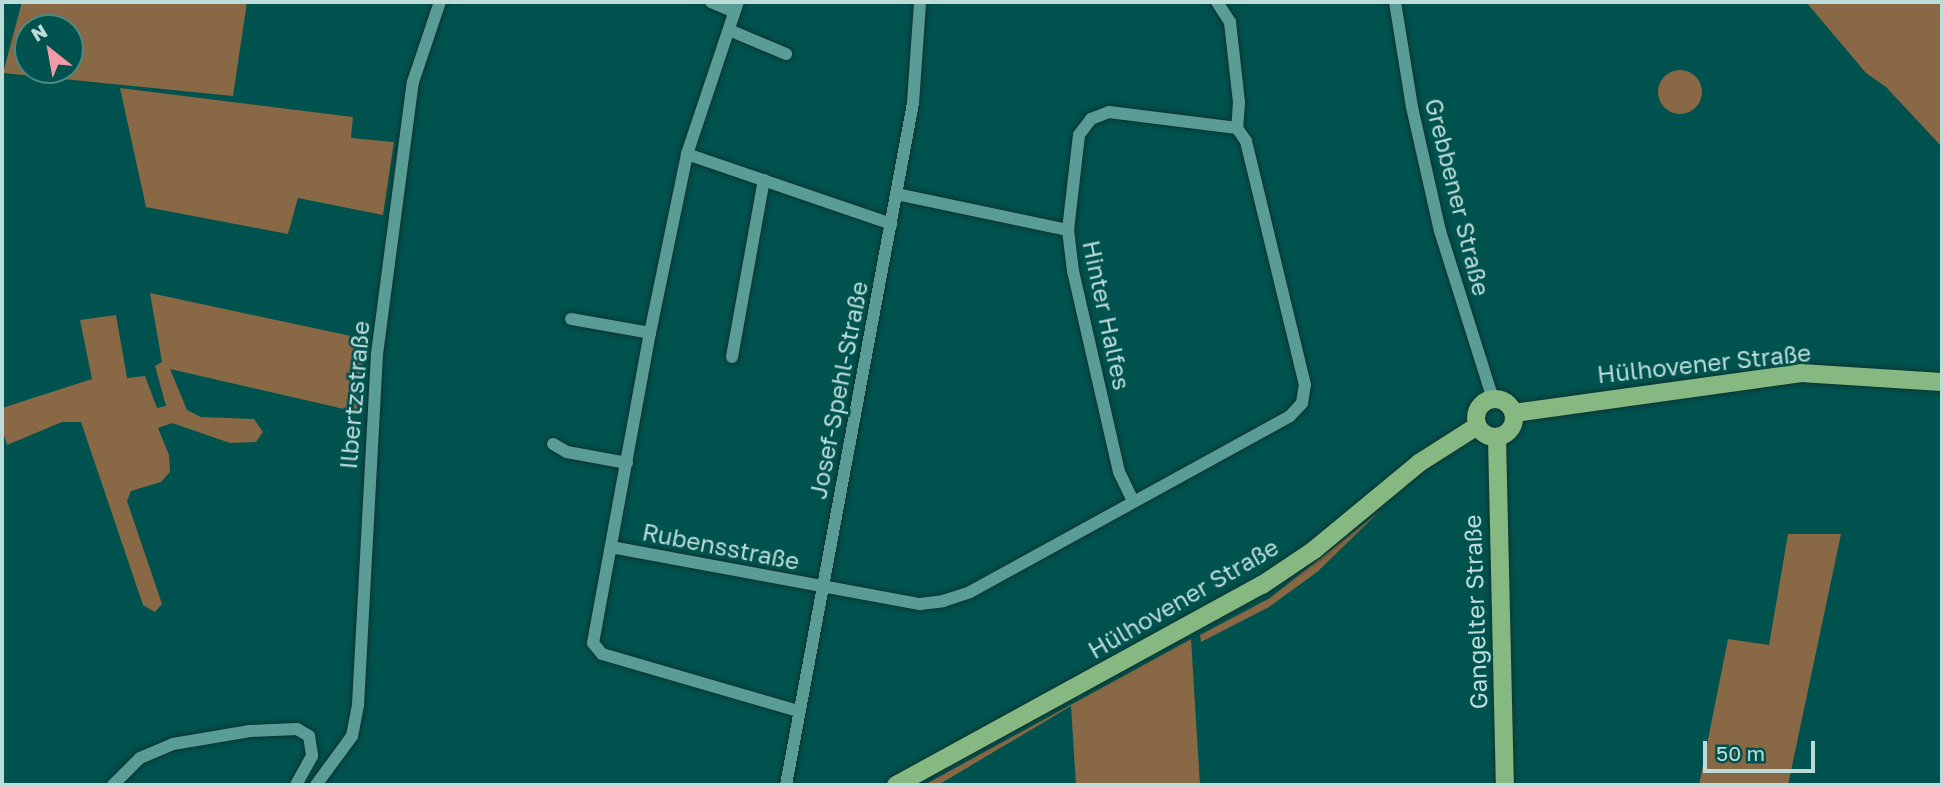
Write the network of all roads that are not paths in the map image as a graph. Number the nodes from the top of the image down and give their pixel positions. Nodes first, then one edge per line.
1 (440, 2) edge
2 (711, 2) edge
3 (920, 2) edge
4 (1217, 2) edge
5 (1395, 2) edge
6 (736, 7) edge
7 (729, 30) junction
8 (786, 54) dead end
9 (1237, 128) junction
10 (687, 154) junction
11 (764, 180) junction
12 (897, 194) junction
13 (891, 224) junction
14 (1068, 230) junction
15 (571, 319) dead end
16 (650, 333) junction
17 (732, 357) dead end
18 (1942, 382) edge
19 (1493, 399) junction
20 (1514, 413) junction
21 (1478, 426) junction
22 (1497, 438) junction
23 (553, 444) dead end
24 (627, 463) junction
25 (1133, 501) junction
26 (611, 547) junction
27 (823, 586) junction
28 (799, 711) junction
29 (113, 785) edge
30 (296, 785) edge
31 (316, 785) edge
32 (786, 785) edge
33 (896, 785) edge
34 (1505, 785) edge

1 - 31 street, Ilbertzstraße
2 - 6 street
3 - 12 street, Josef-Spehl-Straße
4 - 9 street
5 - 19 street, Grebbener Straße
6 - 7 street
7 - 8 street
7 - 10 street
9 - 14 street, Hinter Halfes
9 - 25 street
10 - 11 street
10 - 16 street
11 - 13 street
11 - 17 street
12 - 13 street, Josef-Spehl-Straße
12 - 14 street
13 - 27 street, Josef-Spehl-Straße
14 - 25 street, Hinter Halfes
15 - 16 street
16 - 24 street
18 - 20 main road, Hülhovener Straße
19 - 20 main road
19 - 21 main road
20 - 22 main road
21 - 22 main road
21 - 33 main road, Hülhovener Straße
22 - 34 main road, Gangelter Straße
23 - 24 street
24 - 26 street
25 - 27 street
26 - 27 street, Rubensstraße
26 - 28 street
27 - 28 street, Josef-Spehl-Straße
28 - 32 street, Josef-Spehl-Straße
29 - 30 street

